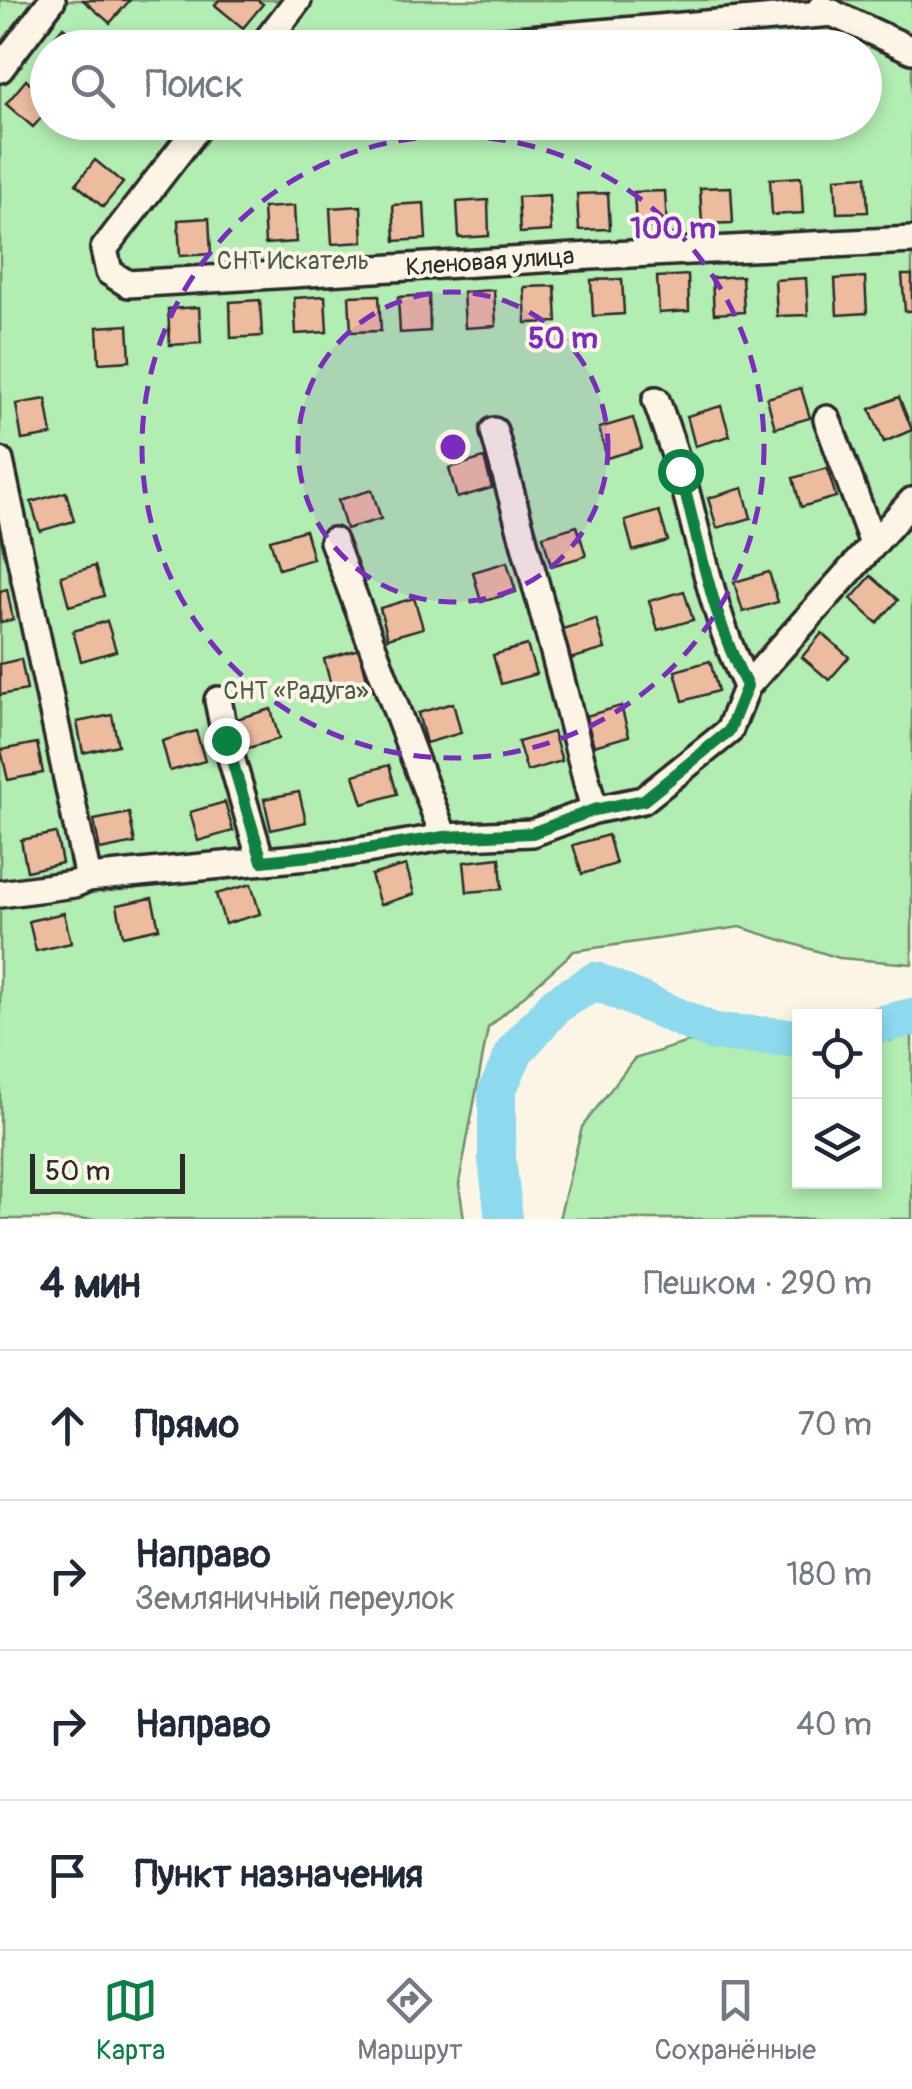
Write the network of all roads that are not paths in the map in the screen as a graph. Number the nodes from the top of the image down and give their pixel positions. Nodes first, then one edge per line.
1 (52, 0) edge
2 (298, 0) edge
3 (804, 0) edge
4 (834, 13) junction
5 (275, 30) edge
6 (634, 30) edge
7 (870, 30) edge
8 (882, 36) edge
9 (912, 50) edge
10 (0, 70) edge
11 (188, 140) edge
12 (912, 240) edge
13 (656, 400) dead end
14 (827, 418) dead end
15 (494, 431) dead end
16 (0, 461) edge
17 (912, 500) edge
18 (333, 541) dead end
19 (873, 544) junction
20 (747, 686) junction
21 (218, 700) dead end
22 (594, 810) junction
23 (444, 837) junction
24 (262, 861) junction
25 (88, 878) junction
26 (0, 894) edge

1 - 10 street
2 - 5 street
3 - 4 street
4 - 6 street
4 - 7 street
8 - 9 street
11 - 12 street, Кленовая улица
13 - 20 street
14 - 19 street
15 - 22 street
16 - 25 street
17 - 19 street
18 - 23 street
19 - 20 street
20 - 22 street
21 - 24 street
22 - 23 street
23 - 24 street
24 - 25 street
25 - 26 street

